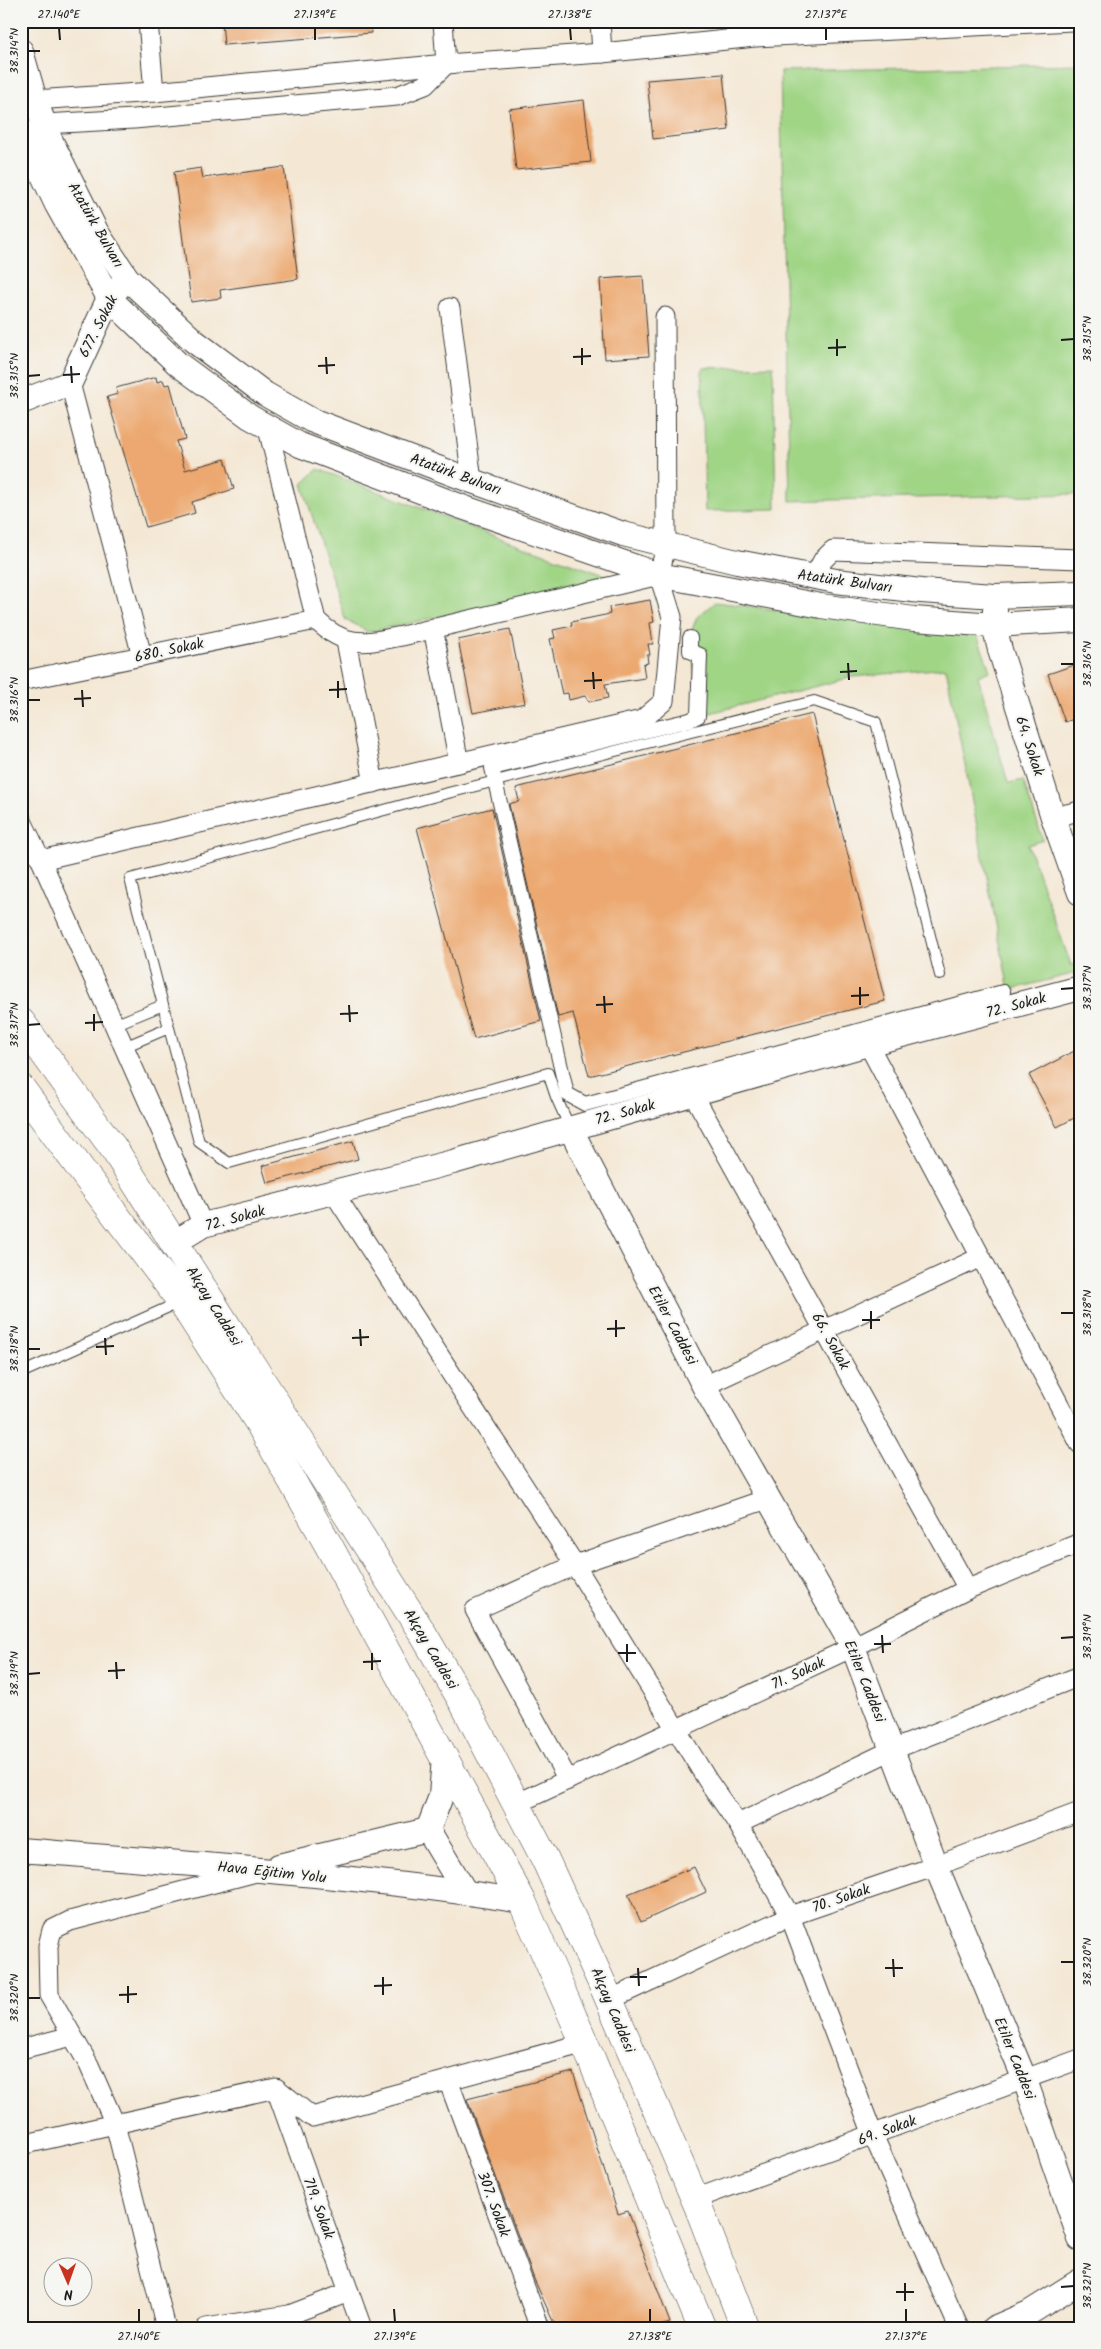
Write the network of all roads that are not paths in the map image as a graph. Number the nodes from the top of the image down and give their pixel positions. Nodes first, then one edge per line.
1 (148, 21) edge
2 (443, 21) edge
3 (600, 21) edge
4 (1072, 21) edge
5 (914, 25) edge
6 (754, 29) edge
7 (21, 51) edge
8 (602, 53) junction
9 (446, 64) junction
10 (154, 92) junction
11 (35, 100) junction
12 (44, 124) junction
13 (21, 129) edge
14 (127, 278) junction
15 (109, 298) junction
16 (450, 308) dead end
17 (665, 317) dead end
18 (70, 382) junction
19 (21, 402) edge
20 (268, 429) junction
21 (472, 481) junction
22 (666, 546) junction
23 (1080, 559) edge
24 (659, 575) junction
25 (814, 577) junction
26 (1080, 593) edge
27 (995, 596) junction
28 (316, 620) junction
29 (1080, 620) edge
30 (994, 625) junction
31 (433, 628) junction
32 (690, 638) dead end
33 (346, 641) junction
34 (142, 656) junction
35 (21, 681) edge
36 (459, 763) junction
37 (495, 781) junction
38 (374, 783) junction
39 (1080, 810) edge
40 (1053, 817) junction
41 (21, 819) edge
42 (41, 860) junction
43 (1080, 893) edge
44 (940, 975) dead end
45 (1080, 988) edge
46 (1003, 992) dead end
47 (163, 1005) junction
48 (21, 1022) edge
49 (114, 1025) junction
50 (169, 1028) junction
51 (868, 1044) junction
52 (124, 1047) junction
53 (21, 1088) edge
54 (693, 1094) junction
55 (570, 1128) junction
56 (334, 1193) junction
57 (204, 1225) junction
58 (174, 1243) junction
59 (981, 1257) junction
60 (181, 1301) junction
61 (825, 1330) junction
62 (21, 1373) edge
63 (704, 1386) junction
64 (1080, 1444) edge
65 (768, 1499) junction
66 (1080, 1543) edge
67 (575, 1565) junction
68 (968, 1589) junction
69 (853, 1647) junction
70 (1080, 1676) edge
71 (678, 1729) junction
72 (892, 1750) junction
73 (444, 1757) junction
74 (568, 1780) junction
75 (516, 1804) junction
76 (1080, 1812) edge
77 (738, 1824) junction
78 (428, 1830) junction
79 (21, 1850) edge
80 (936, 1866) junction
81 (262, 1870) junction
82 (465, 1892) junction
83 (522, 1902) junction
84 (790, 1916) junction
85 (609, 2000) junction
86 (72, 2036) junction
87 (585, 2043) junction
88 (21, 2049) edge
89 (1080, 2059) edge
90 (448, 2080) junction
91 (1025, 2080) junction
92 (276, 2088) junction
93 (115, 2124) junction
94 (873, 2135) junction
95 (21, 2144) edge
96 (694, 2199) junction
97 (1080, 2239) edge
98 (1080, 2281) edge
99 (349, 2292) junction
100 (166, 2328) edge
101 (206, 2328) edge
102 (362, 2328) edge
103 (540, 2328) edge
104 (702, 2328) edge
105 (745, 2328) edge
106 (959, 2328) edge
107 (994, 2328) edge

1 - 10 street
2 - 9 street
3 - 8 street
4 - 5 street
5 - 6 street
6 - 8 street
7 - 11 street, Atatürk Bulvarı
8 - 9 street
9 - 10 street
9 - 12 street
10 - 11 street
11 - 12 street, Atatürk Bulvarı
12 - 14 street, Atatürk Bulvarı
13 - 15 street, Atatürk Bulvarı
14 - 15 street, 677. Sokak
14 - 21 street, Atatürk Bulvarı
15 - 18 street, 677. Sokak
15 - 20 street, Atatürk Bulvarı
16 - 21 street
17 - 22 street
18 - 19 street
18 - 34 street
20 - 24 street, Atatürk Bulvarı
20 - 28 street
21 - 22 street, Atatürk Bulvarı
22 - 24 street
22 - 25 street, Atatürk Bulvarı
23 - 25 street
24 - 30 street, Atatürk Bulvarı
24 - 31 street
24 - 36 street
25 - 27 street, Atatürk Bulvarı
26 - 27 street, Atatürk Bulvarı
27 - 30 street, 64. Sokak
28 - 33 street
28 - 34 street, 680. Sokak
29 - 30 street, Atatürk Bulvarı
30 - 40 street, 64. Sokak
31 - 33 street
31 - 36 street
32 - 37 street
33 - 38 street
34 - 35 street, 680. Sokak
36 - 38 street
37 - 44 lane
37 - 46 street
37 - 47 lane
38 - 42 street
39 - 40 street
40 - 43 street, 64. Sokak
41 - 42 street
42 - 49 street
45 - 51 street, 72. Sokak
47 - 49 lane
47 - 50 lane
48 - 58 highway, Akçay Caddesi
49 - 52 street
50 - 52 lane
50 - 55 lane
51 - 54 street, 72. Sokak
51 - 59 street
52 - 57 street
53 - 60 highway, Akçay Caddesi
54 - 55 street, 72. Sokak
54 - 61 street, 66. Sokak
55 - 56 street, 72. Sokak
55 - 63 street, Etiler Caddesi
56 - 57 street, 72. Sokak
56 - 67 street
57 - 58 street, 72. Sokak
58 - 75 highway, Akçay Caddesi
59 - 61 street
59 - 64 street
60 - 62 lane
60 - 73 highway, Akçay Caddesi
61 - 63 street
61 - 68 street, 66. Sokak
63 - 65 street, Etiler Caddesi
65 - 67 street
65 - 69 street, Etiler Caddesi
66 - 68 street, 71. Sokak
67 - 71 street
67 - 74 street
68 - 69 street, 71. Sokak
69 - 71 street, 71. Sokak
69 - 72 street, Etiler Caddesi
70 - 72 street
71 - 74 street, 71. Sokak
71 - 77 street
72 - 77 street
72 - 80 street, Etiler Caddesi
73 - 78 street
73 - 83 highway, Akçay Caddesi
74 - 75 street, 71. Sokak
75 - 85 highway, Akçay Caddesi
76 - 80 street, 70. Sokak
77 - 84 street
78 - 81 street
78 - 82 street
79 - 81 street, Hava Eğitim Yolu
80 - 84 street, 70. Sokak
80 - 91 street, Etiler Caddesi
81 - 82 street, Hava Eğitim Yolu
81 - 86 street
82 - 83 street, Hava Eğitim Yolu
83 - 87 highway, Akçay Caddesi
84 - 85 street, 70. Sokak
84 - 94 street
85 - 96 highway, Akçay Caddesi
86 - 88 street
86 - 93 street
87 - 90 street
87 - 104 highway, Akçay Caddesi
89 - 91 street, 69. Sokak
90 - 92 street
90 - 103 street, 307. Sokak
91 - 94 street, 69. Sokak
91 - 97 street, Etiler Caddesi
92 - 93 street
92 - 99 street, 719. Sokak
93 - 95 street
93 - 100 street
94 - 96 street, 69. Sokak
94 - 106 street
96 - 105 highway, Akçay Caddesi
98 - 107 street
99 - 101 street
99 - 102 street, 719. Sokak

